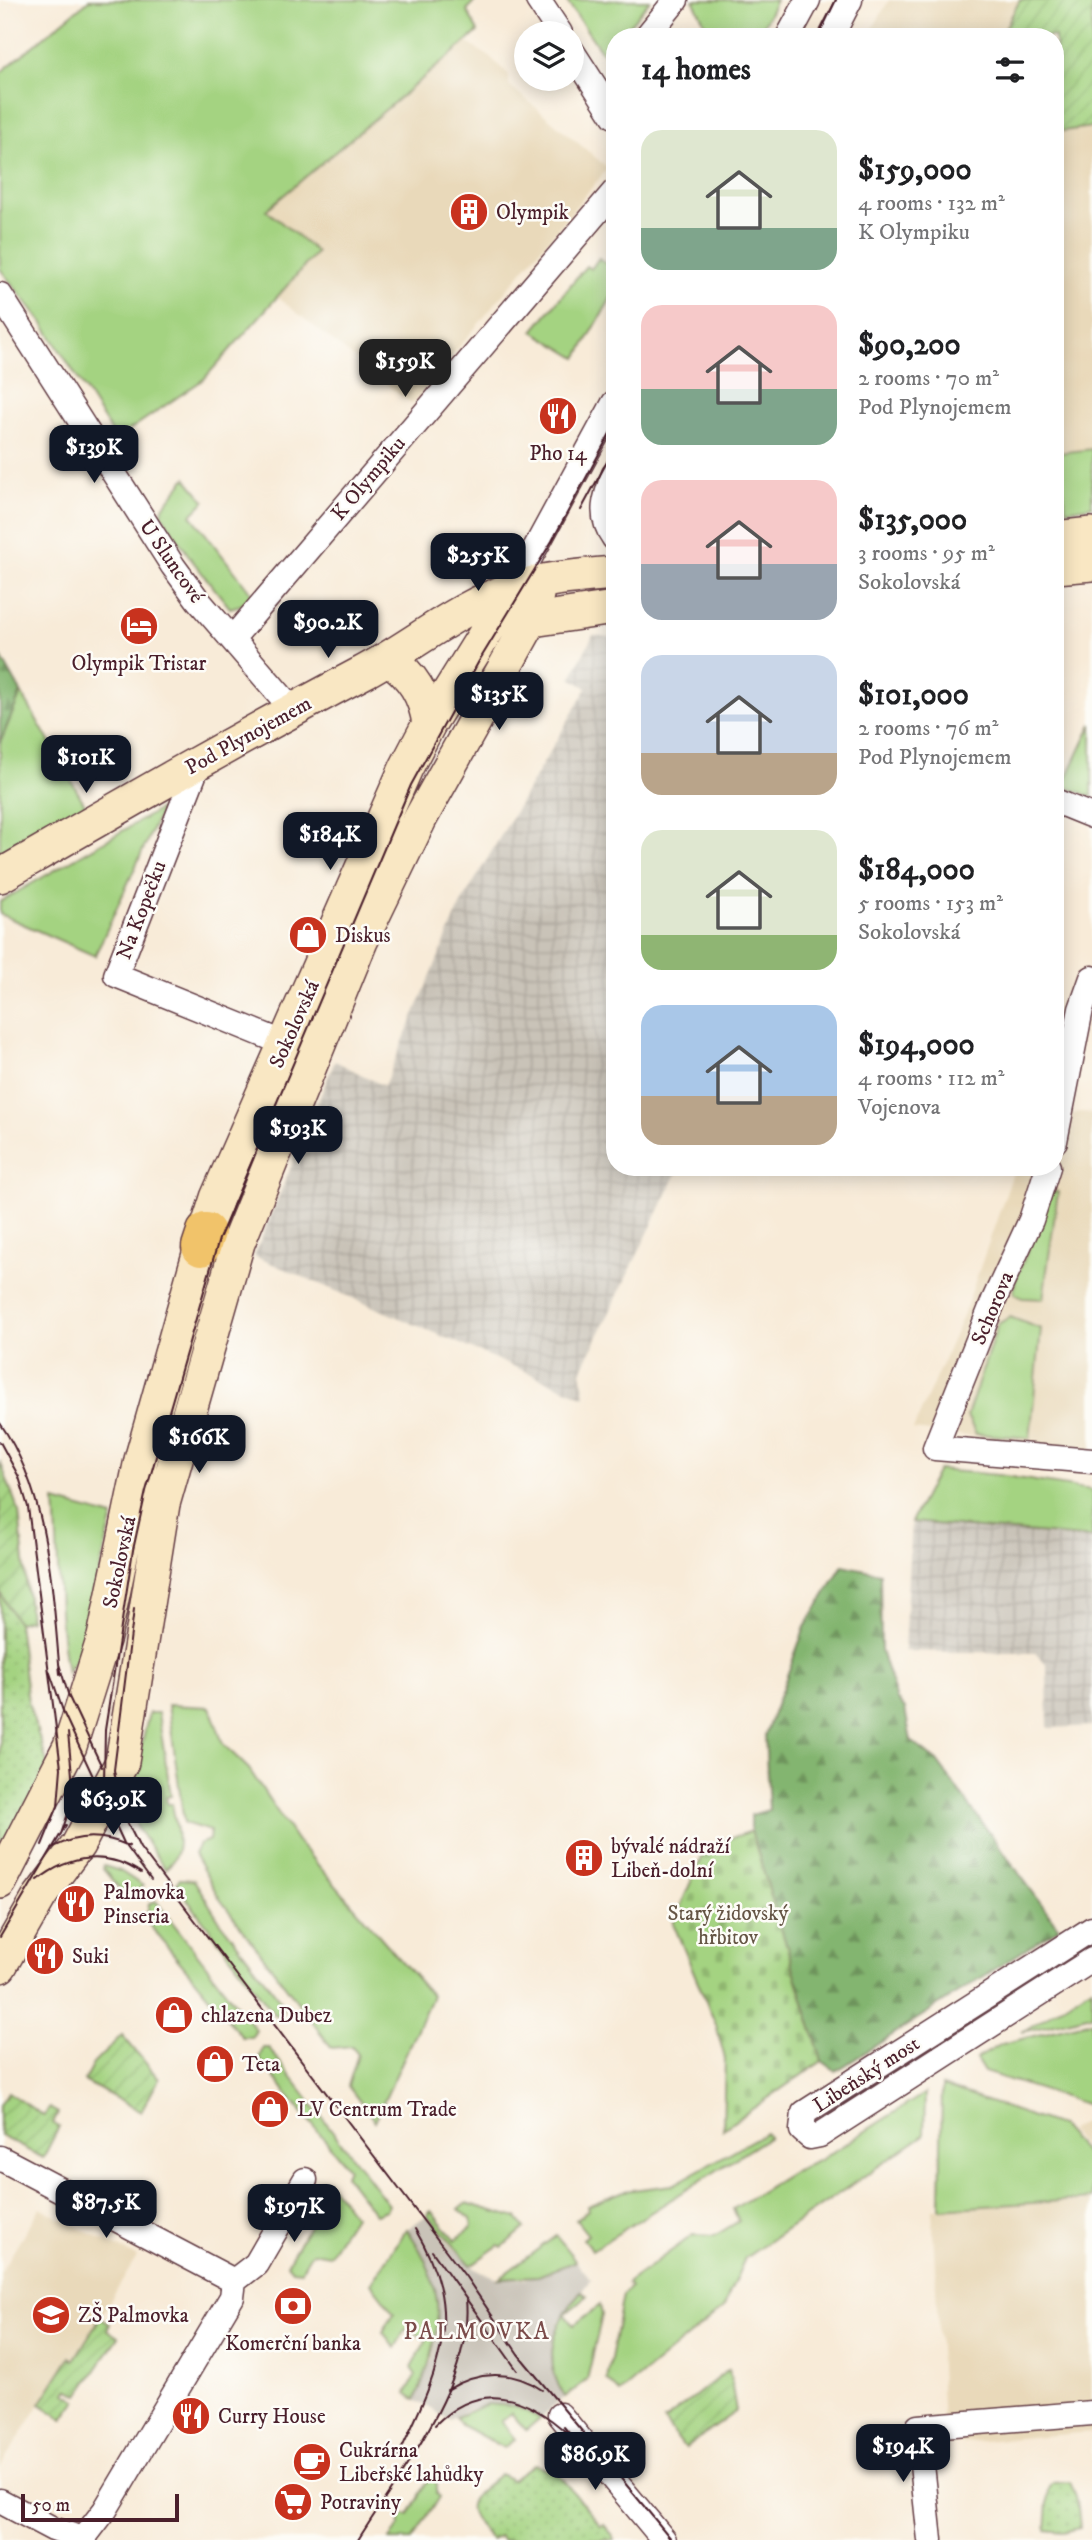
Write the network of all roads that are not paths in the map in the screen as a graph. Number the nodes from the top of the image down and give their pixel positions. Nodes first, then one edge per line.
1 (538, 0) edge
2 (676, 0) edge
3 (807, 0) edge
4 (850, 0) edge
5 (552, 21) edge
6 (653, 28) edge
7 (793, 28) edge
8 (836, 28) edge
9 (584, 62) edge
10 (605, 82) edge
11 (606, 201) edge
12 (0, 295) edge
13 (606, 420) edge
14 (606, 574) edge
15 (527, 585) junction
16 (606, 609) edge
17 (531, 620) junction
18 (487, 628) junction
19 (232, 639) junction
20 (389, 659) junction
21 (293, 709) junction
22 (429, 724) junction
23 (199, 762) junction
24 (1064, 805) edge
25 (1092, 816) edge
26 (0, 876) edge
27 (1092, 978) edge
28 (292, 1047) junction
29 (1064, 1095) edge
30 (1045, 1176) edge
31 (1092, 1461) edge
32 (0, 1882) edge
33 (1092, 1929) edge
34 (1092, 1960) edge
35 (0, 1966) edge
36 (0, 2158) edge
37 (305, 2180) dead end
38 (234, 2281) junction
39 (1092, 2413) edge
40 (560, 2415) dead end
41 (0, 2501) edge
42 (83, 2540) edge
43 (664, 2540) edge
44 (930, 2540) edge

1 - 5 street
2 - 6 street
3 - 7 street
4 - 8 street
9 - 10 street
11 - 19 street, K Olympiku
12 - 19 street, U Sluncové
13 - 15 street, Sokolovská
14 - 15 main road, Pod Plynojemem
15 - 17 main road, Sokolovská
15 - 18 main road, Sokolovská
15 - 20 main road, Pod Plynojemem
16 - 17 main road, Pod Plynojemem
17 - 18 main road, Pod Plynojemem
17 - 28 main road, Sokolovská
18 - 20 main road, Pod Plynojemem
18 - 22 main road, Sokolovská
19 - 21 street, U Sluncové
20 - 21 main road, Pod Plynojemem
20 - 22 main road
21 - 23 main road, Pod Plynojemem
22 - 28 main road, Sokolovská
23 - 26 main road, Pod Plynojemem
23 - 28 street, Na Kopečku
24 - 25 street
27 - 29 street
28 - 32 main road, Sokolovská
28 - 35 main road, Sokolovská
30 - 31 street, Schorova
33 - 34 street, Libeňský most
36 - 38 street
37 - 38 street
38 - 42 street
39 - 44 street
40 - 43 street
41 - 42 street

